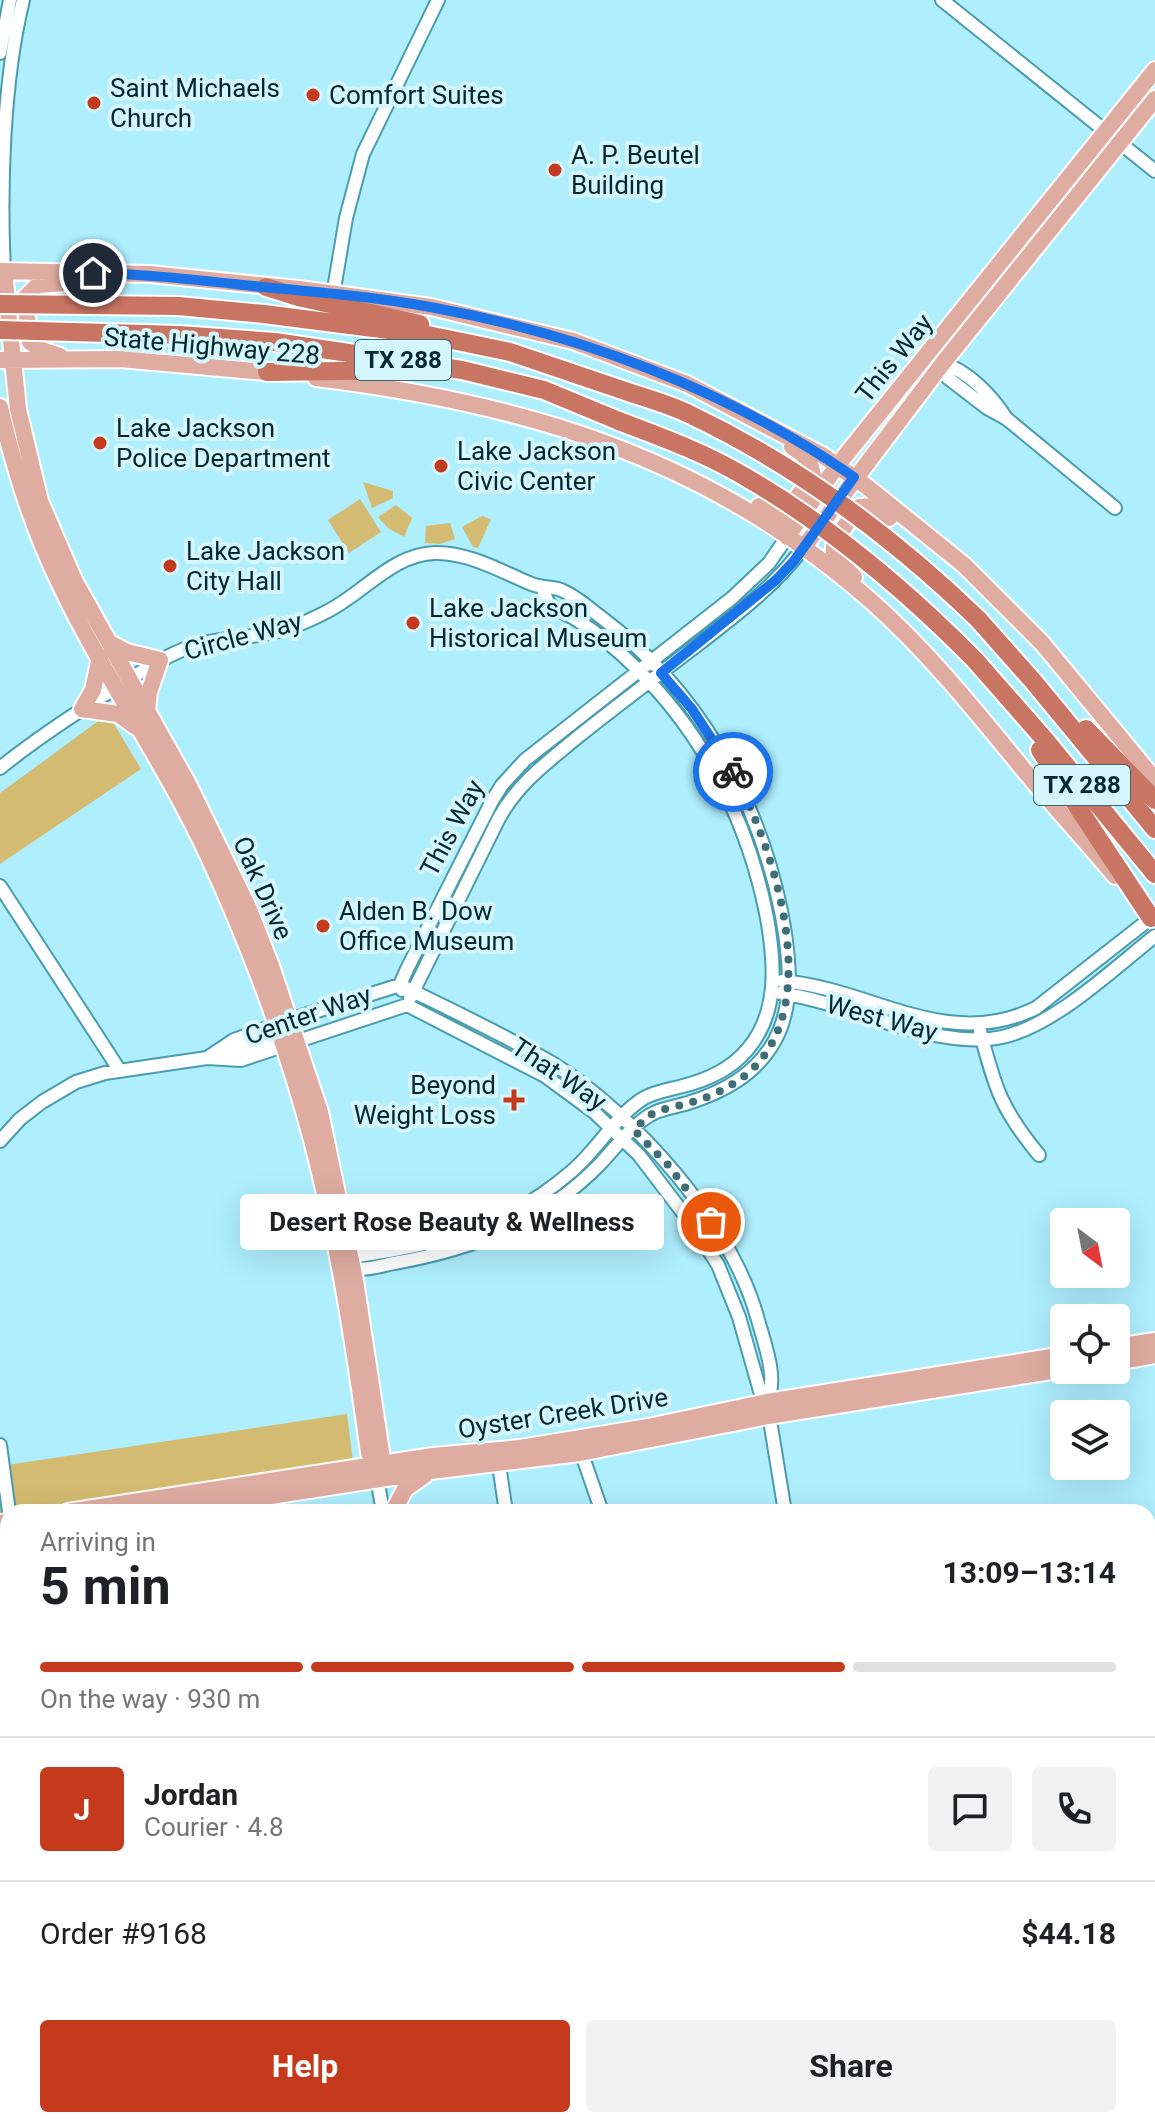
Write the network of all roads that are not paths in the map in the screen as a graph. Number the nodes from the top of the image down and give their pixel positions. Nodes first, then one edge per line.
1 (10, 0) edge
2 (23, 0) edge
3 (438, 0) edge
4 (942, 0) edge
5 (7, 26) edge
6 (0, 53) edge
7 (1155, 70) edge
8 (1155, 99) edge
9 (3, 121) edge
10 (1105, 130) junction
11 (1121, 142) junction
12 (1155, 171) edge
13 (1, 189) edge
14 (1040, 214) junction
15 (1054, 225) junction
16 (2, 271) edge
17 (93, 273) junction
18 (266, 287) junction
19 (333, 295) junction
20 (0, 304) edge
21 (0, 330) edge
22 (510, 352) junction
23 (937, 357) junction
24 (6, 360) edge
25 (74, 361) junction
26 (462, 370) junction
27 (267, 372) junction
28 (0, 407) edge
29 (775, 428) junction
30 (15, 435) junction
31 (837, 466) junction
32 (854, 477) junction
33 (718, 493) junction
34 (1115, 508) dead end
35 (928, 536) junction
36 (787, 537) junction
37 (803, 548) junction
38 (543, 589) junction
39 (869, 599) junction
40 (104, 650) junction
41 (160, 660) junction
42 (651, 662) junction
43 (639, 671) junction
44 (661, 673) junction
45 (1033, 681) junction
46 (649, 682) junction
47 (123, 684) junction
48 (1007, 697) junction
49 (82, 709) junction
50 (147, 710) junction
51 (141, 731) junction
52 (0, 768) edge
53 (1155, 780) edge
54 (1155, 800) edge
55 (1155, 829) edge
56 (1155, 874) edge
57 (0, 886) edge
58 (1154, 926) edge
59 (1102, 958) junction
60 (1111, 971) junction
61 (400, 985) junction
62 (772, 986) junction
63 (787, 988) junction
64 (413, 991) junction
65 (407, 1005) junction
66 (1036, 1008) junction
67 (1042, 1021) junction
68 (978, 1024) junction
69 (929, 1026) junction
70 (285, 1034) junction
71 (981, 1039) junction
72 (207, 1058) junction
73 (120, 1071) junction
74 (622, 1119) junction
75 (613, 1130) junction
76 (634, 1130) junction
77 (1, 1139) edge
78 (624, 1140) junction
79 (1039, 1155) dead end
80 (347, 1264) junction
81 (754, 1305) junction
82 (739, 1317) junction
83 (1155, 1341) edge
84 (1130, 1345) edge
85 (1155, 1355) edge
86 (1050, 1358) edge
87 (1130, 1359) edge
88 (1050, 1371) edge
89 (768, 1409) junction
90 (0, 1445) edge
91 (579, 1446) junction
92 (498, 1457) junction
93 (431, 1471) junction
94 (376, 1472) junction
95 (8, 1504) edge
96 (130, 1504) edge
97 (210, 1504) edge
98 (382, 1504) edge
99 (397, 1504) edge
100 (505, 1504) edge
101 (599, 1504) edge
102 (784, 1504) edge

1 - 5 street
2 - 5 street
3 - 19 street
4 - 10 street
5 - 6 street
5 - 9 street
7 - 10 main road, This Way
8 - 11 main road, This Way
9 - 13 street
10 - 11 street
10 - 14 main road, This Way
11 - 12 street
11 - 15 main road, This Way
13 - 16 street
14 - 15 main road
14 - 23 main road, This Way
15 - 23 main road, This Way
16 - 17 main road
16 - 24 main road, Oak Drive
17 - 18 main road
17 - 25 main road
18 - 19 main road
18 - 22 highway
19 - 29 main road
20 - 22 highway, TX 288, bridge
21 - 26 highway, TX 288, bridge
22 - 45 highway, TX 288, bridge
23 - 31 main road, This Way
23 - 32 main road, This Way
23 - 34 street
24 - 25 main road, State Highway 228
24 - 30 main road, Oak Drive
25 - 27 main road, State Highway 228
26 - 27 highway
26 - 48 highway, TX 288, bridge
27 - 33 main road, State Highway 228
28 - 30 main road, Oak Drive
29 - 31 main road
29 - 33 main road
30 - 40 main road, Oak Drive
31 - 32 main road
31 - 36 main road, This Way
32 - 35 main road
32 - 37 main road, This Way
33 - 36 main road, State Highway 228
35 - 39 main road
35 - 53 main road
36 - 37 main road, State Highway 228
36 - 42 street, This Way
37 - 39 main road, State Highway 228
37 - 44 street, This Way
38 - 41 street, Circle Way
38 - 42 street, Circle Way
38 - 43 street, Circle Way
39 - 58 main road, State Highway 228
40 - 41 main road
40 - 47 main road, Oak Drive
40 - 49 main road
41 - 47 street, Circle Way
41 - 50 main road
42 - 43 street, This Way
42 - 44 street, Circle Way
43 - 46 street, Circle Way
43 - 61 street, This Way
44 - 46 street, This Way
44 - 63 street, Circle Way
45 - 54 highway
45 - 55 highway, TX 288
46 - 62 street, Circle Way
46 - 64 street, This Way
47 - 49 street, Circle Way
47 - 50 main road, Oak Drive
47 - 51 main road, Oak Drive
48 - 56 highway, TX 288
48 - 58 highway
49 - 51 main road
49 - 52 street, Circle Way
50 - 70 main road, Oak Drive
51 - 70 main road, Oak Drive
57 - 73 street
58 - 59 street, West Way
58 - 60 street, West Way
59 - 60 street
59 - 66 street, West Way
60 - 67 street, West Way
61 - 64 street, Center Way
61 - 65 street
61 - 70 street, Center Way
62 - 63 street, West Way
62 - 74 street, Circle Way
63 - 69 street, West Way
63 - 76 street, Circle Way
64 - 65 street, This Way
64 - 74 street, That Way
65 - 70 street, Center Way
65 - 75 street, That Way
66 - 67 street
66 - 68 street, West Way
67 - 71 street, West Way
68 - 69 street, West Way
68 - 71 street
69 - 71 street, West Way
70 - 72 street, Center Way
70 - 72 street, Center Way
70 - 80 main road, Oak Drive
71 - 79 street
72 - 73 street, Center Way
73 - 77 street, Center Way
74 - 75 street, Circle Way
74 - 76 street, That Way
75 - 78 street, That Way
75 - 80 street, Circle Way
76 - 78 street, Circle Way
76 - 81 street, That Way
78 - 80 street, Circle Way
78 - 82 street, That Way
80 - 94 main road, Oak Drive
81 - 82 street
81 - 89 street, That Way
82 - 89 street, That Way
83 - 84 main road
85 - 87 main road
86 - 89 main road, Oyster Creek Drive
88 - 89 main road, Oyster Creek Drive
89 - 91 main road, Oyster Creek Drive
89 - 102 street, That Way
90 - 95 street
91 - 92 main road, Oyster Creek Drive
91 - 101 street
92 - 93 main road, Oyster Creek Drive
92 - 94 main road, Oyster Creek Drive
92 - 100 street
93 - 94 main road, Oyster Creek Drive
93 - 99 main road
94 - 96 main road, Oyster Creek Drive
94 - 97 main road, Oyster Creek Drive
94 - 98 street, Oak Drive

